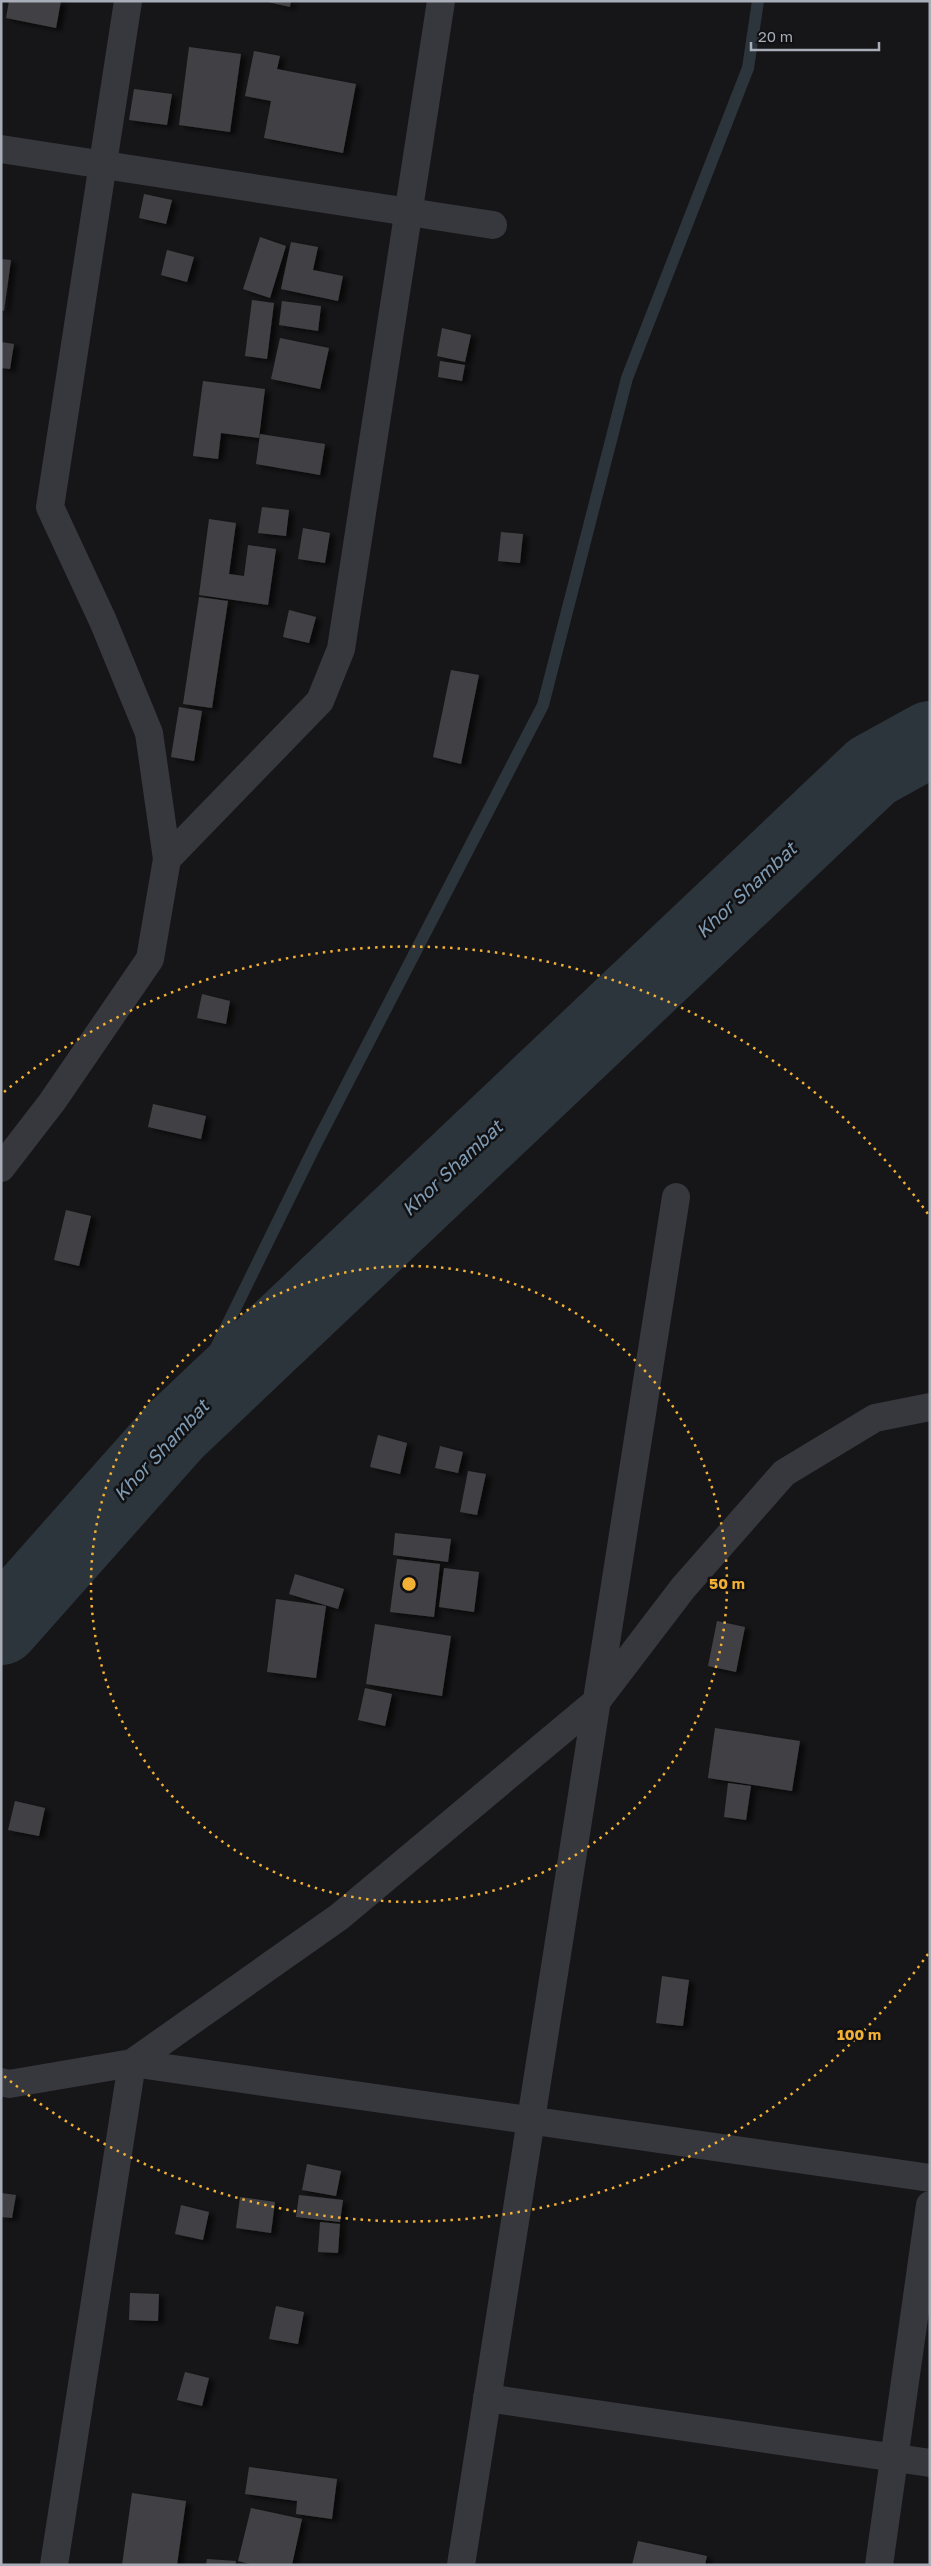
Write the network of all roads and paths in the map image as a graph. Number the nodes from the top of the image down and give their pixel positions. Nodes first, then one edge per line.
1 (128, 1) edge
2 (441, 1) edge
3 (1, 149) edge
4 (103, 165) junction
5 (409, 212) junction
6 (493, 224) dead end
7 (167, 859) junction
8 (1, 1168) edge
9 (676, 1197) dead end
10 (930, 1407) edge
11 (596, 1702) junction
12 (132, 2063) junction
13 (1, 2082) edge
14 (531, 2120) junction
15 (930, 2178) edge
16 (930, 2205) edge
17 (487, 2398) junction
18 (895, 2458) junction
19 (930, 2463) edge
20 (54, 2565) edge
21 (461, 2565) edge
22 (879, 2565) edge

1 - 4 street
2 - 5 street
3 - 4 street
4 - 5 street
4 - 7 street
5 - 6 street
5 - 7 street
7 - 8 street
9 - 11 street
10 - 11 street
11 - 12 street
11 - 14 street
12 - 13 street
12 - 14 street
12 - 20 street
14 - 15 street
14 - 17 street
16 - 18 street
17 - 18 street
17 - 21 street
18 - 19 street
18 - 22 street

